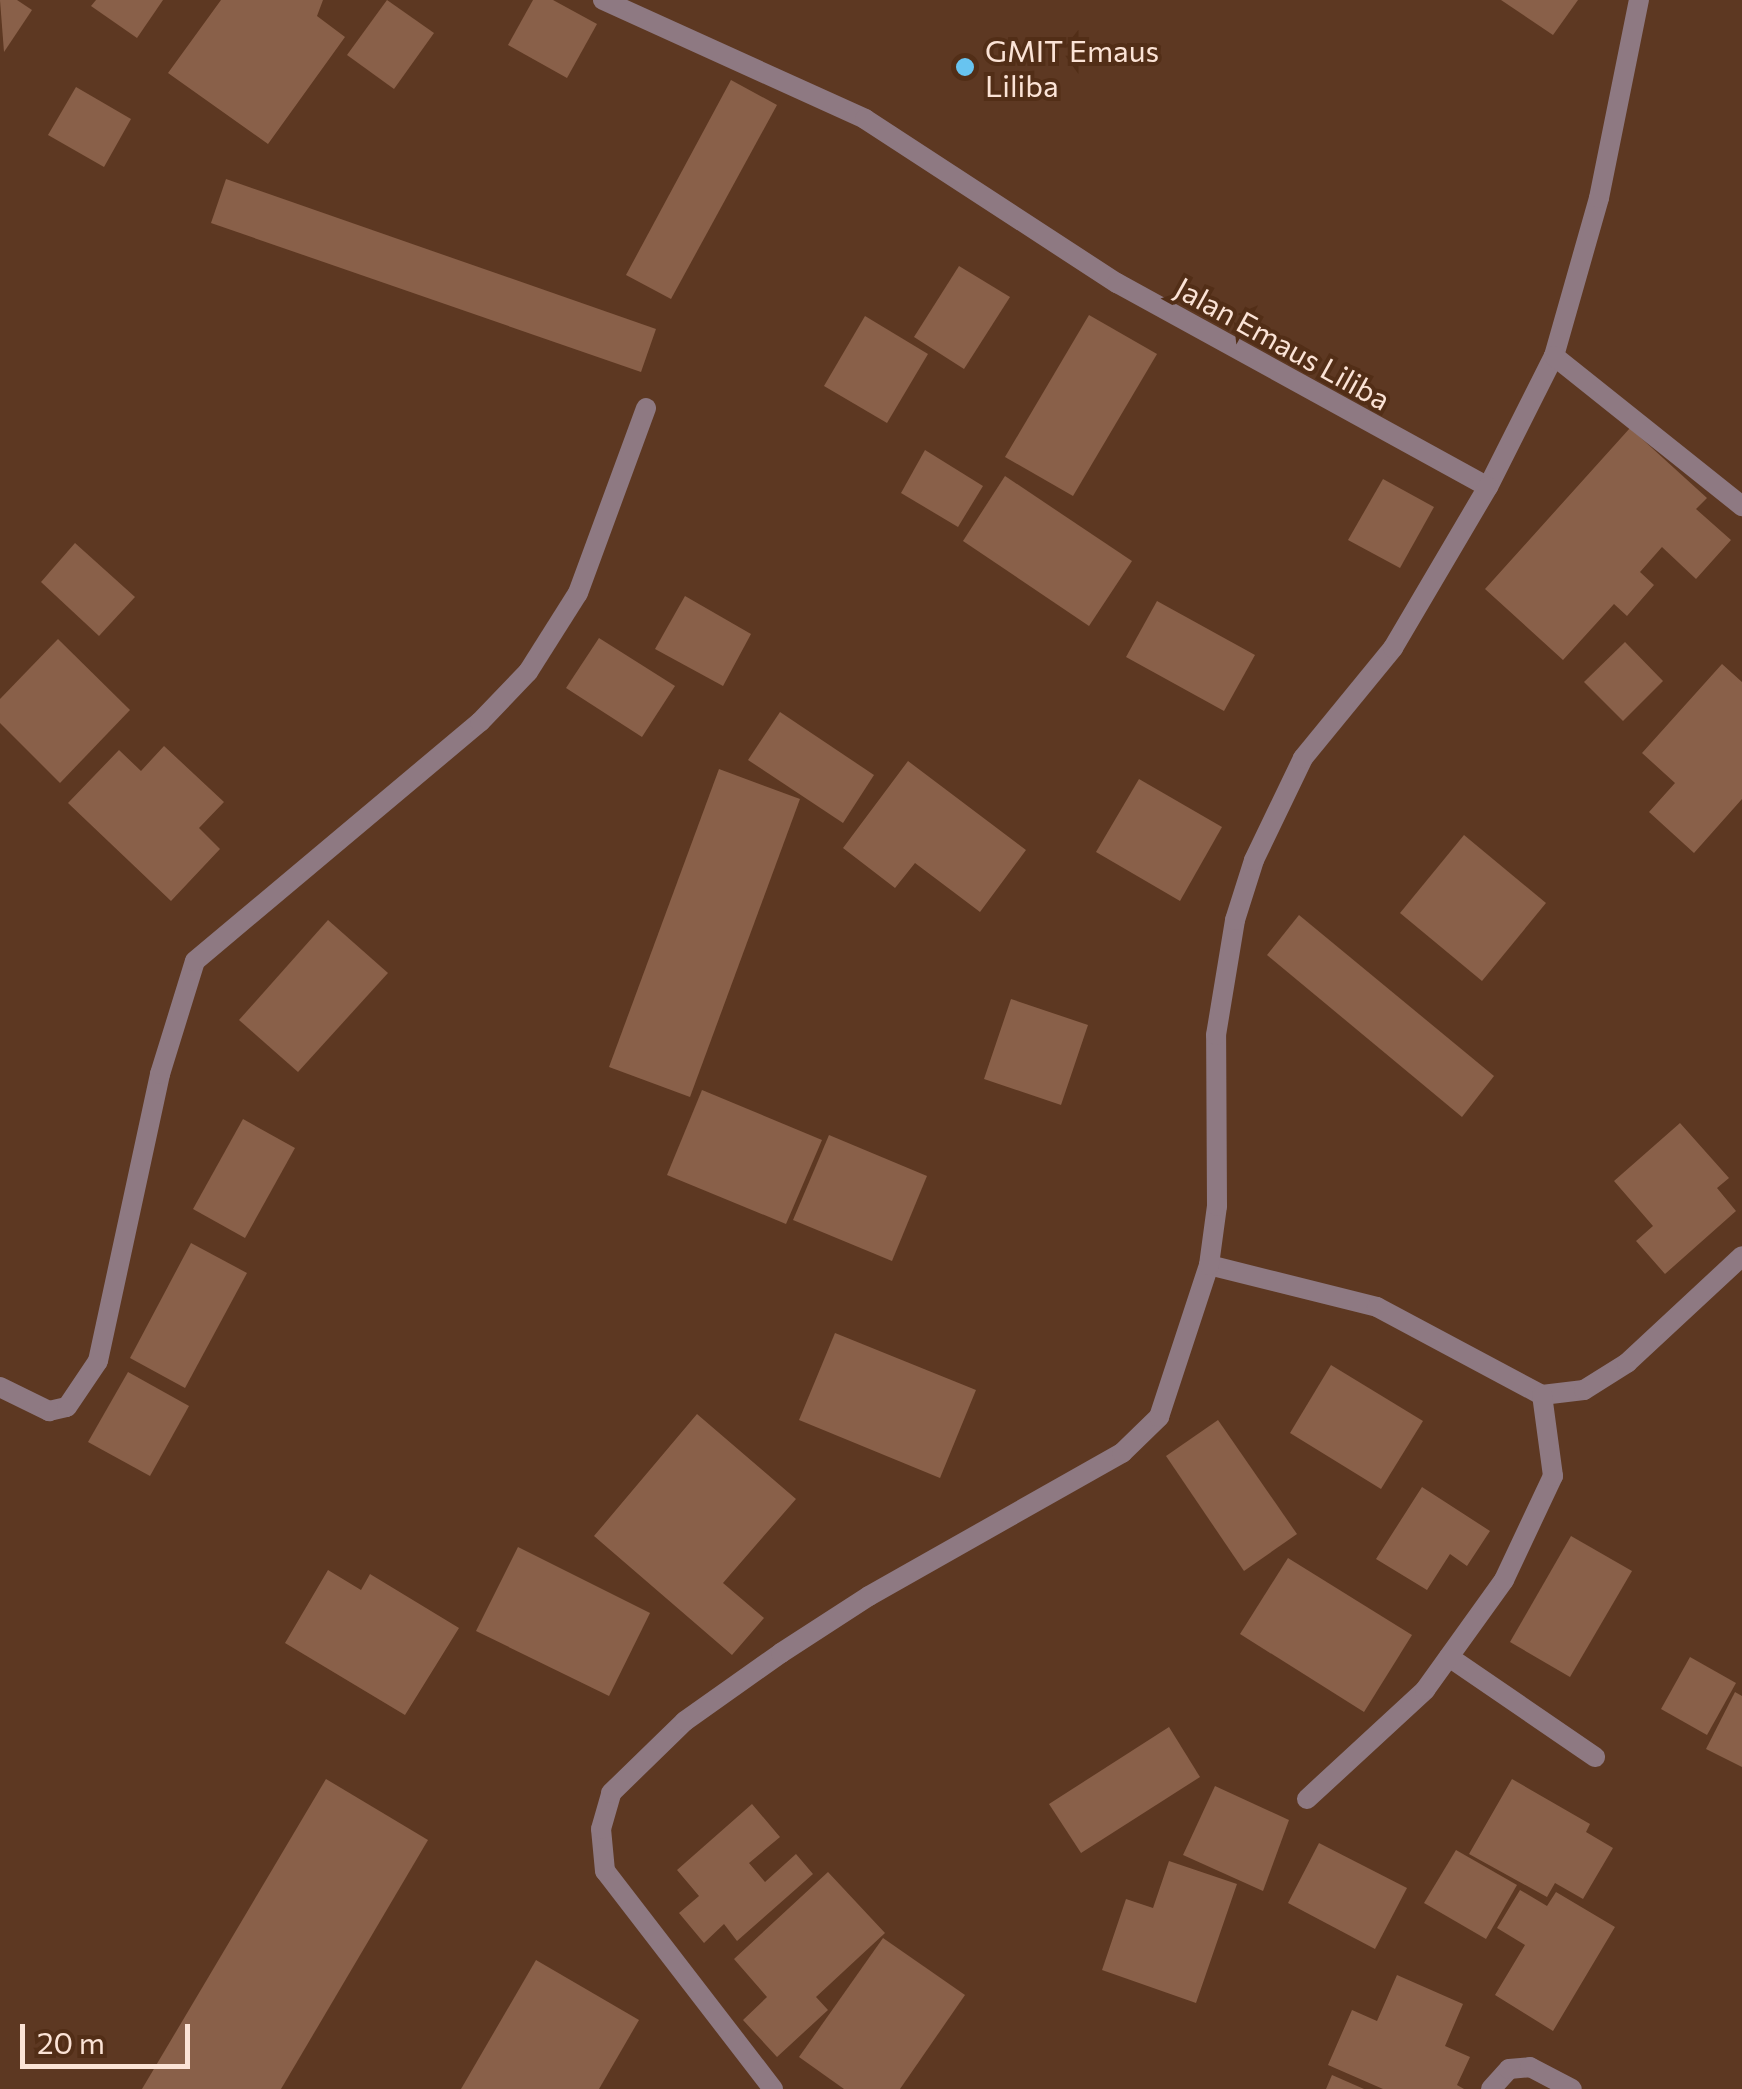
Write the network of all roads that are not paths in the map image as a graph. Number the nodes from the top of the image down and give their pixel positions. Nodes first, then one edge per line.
1 (603, 0) edge
2 (1640, 0) edge
3 (1554, 356) junction
4 (646, 408) dead end
5 (1488, 487) junction
6 (1742, 506) edge
7 (1742, 1256) edge
8 (1209, 1265) junction
9 (0, 1387) edge
10 (1542, 1394) junction
11 (1449, 1656) junction
12 (1595, 1757) dead end
13 (1308, 1799) dead end
14 (773, 2089) edge
15 (1490, 2089) edge
16 (1572, 2089) edge

1 - 5 street, Jalan Emaus Liliba
2 - 3 street
3 - 5 street
3 - 6 street
4 - 9 street
5 - 8 street
7 - 10 street
8 - 10 street
8 - 14 street
10 - 11 street
11 - 12 street
11 - 13 street
15 - 16 street

